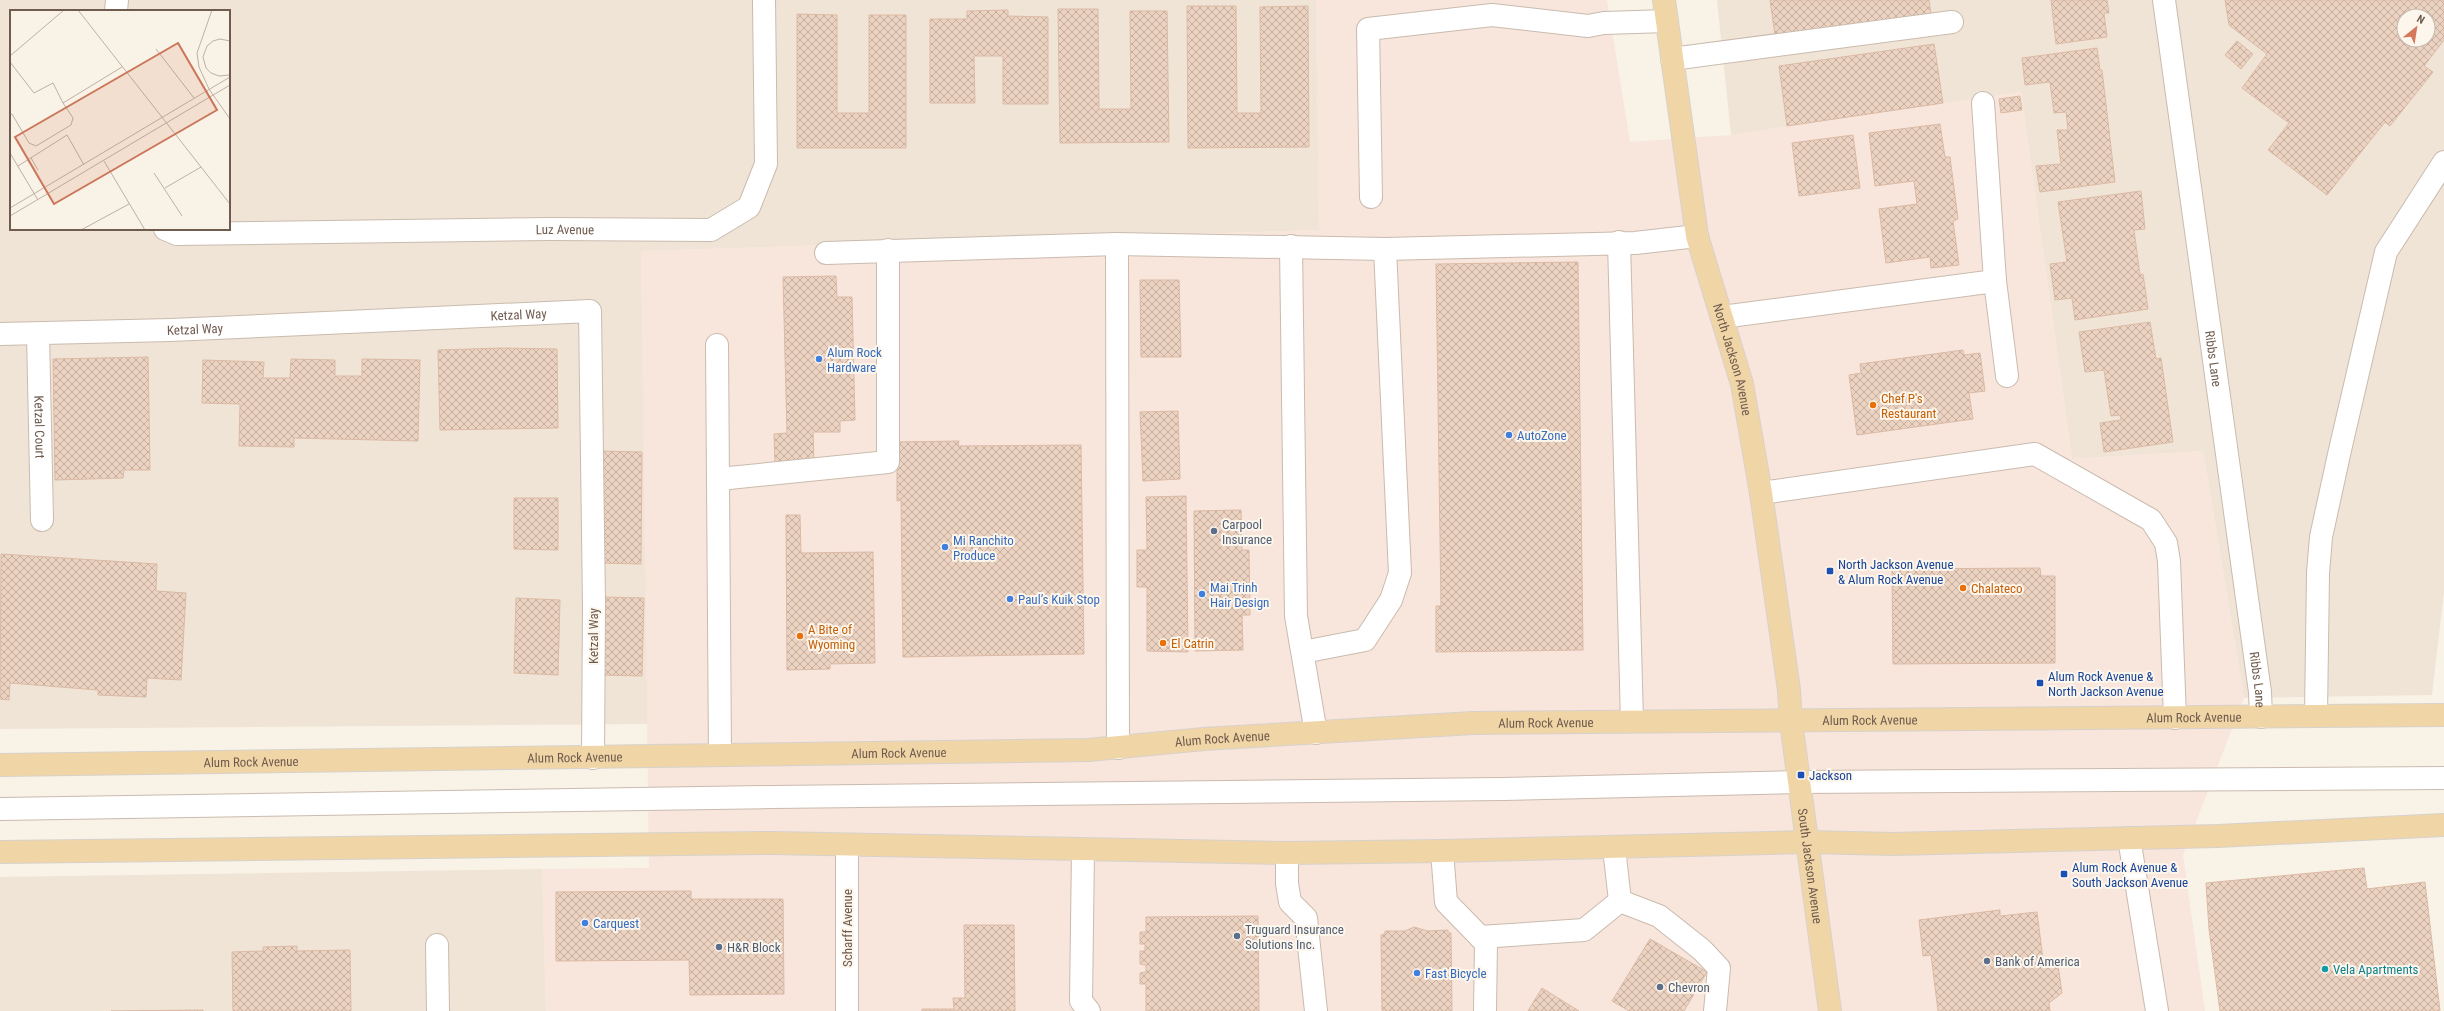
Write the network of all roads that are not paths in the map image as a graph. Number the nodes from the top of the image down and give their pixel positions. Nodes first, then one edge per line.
1 (764, 0) edge
2 (2164, 0) edge
3 (1666, 10) edge
4 (1952, 22) dead end
5 (1672, 59) junction
6 (1983, 103) dead end
7 (2444, 162) edge
8 (1371, 197) dead end
9 (167, 230) edge
10 (1697, 236) junction
11 (1619, 242) junction
12 (1118, 244) junction
13 (1291, 246) junction
14 (1385, 249) junction
15 (888, 250) junction
16 (826, 253) dead end
17 (1995, 281) junction
18 (1722, 317) junction
19 (0, 334) edge
20 (38, 334) junction
21 (717, 345) dead end
22 (2007, 376) dead end
23 (719, 479) junction
24 (1761, 493) junction
25 (42, 520) dead end
26 (1303, 652) junction
27 (2444, 715) edge
28 (2316, 716) junction
29 (2261, 717) junction
30 (2175, 718) junction
31 (1632, 722) junction
32 (1791, 722) junction
33 (1316, 733) junction
34 (1118, 748) junction
35 (720, 755) junction
36 (593, 758) junction
37 (0, 766) edge
38 (2444, 778) edge
39 (1799, 782) junction
40 (0, 809) edge
41 (2444, 825) edge
42 (2129, 838) junction
43 (1807, 842) junction
44 (847, 845) junction
45 (1614, 848) junction
46 (1083, 850) junction
47 (1442, 851) junction
48 (0, 852) edge
49 (1287, 853) junction
50 (1620, 901) junction
51 (1480, 937) junction
52 (437, 945) dead end
53 (438, 1011) edge
54 (847, 1011) edge
55 (1089, 1011) edge
56 (1316, 1011) edge
57 (1485, 1011) edge
58 (1715, 1011) edge
59 (1830, 1011) edge
60 (2156, 1011) edge

1 - 9 street, Luz Avenue
2 - 29 street, Ribbs Lane
3 - 5 main road, North Jackson Avenue
3 - 8 street
4 - 5 street
5 - 10 main road, North Jackson Avenue
6 - 17 street
7 - 28 street
10 - 11 street
10 - 18 main road, North Jackson Avenue
11 - 14 street
11 - 31 street
12 - 13 street
12 - 15 street
12 - 34 street
13 - 14 street
13 - 26 street
14 - 26 street
15 - 16 street
15 - 23 street
17 - 18 street
17 - 22 street
18 - 24 main road, North Jackson Avenue
19 - 20 street, Ketzal Way
20 - 25 street, Ketzal Court
20 - 36 street, Ketzal Way
21 - 23 street
23 - 35 street
24 - 30 street
24 - 32 main road, North Jackson Avenue
26 - 33 street
27 - 28 main road, Alum Rock Avenue
28 - 29 main road, Alum Rock Avenue
29 - 30 main road, Alum Rock Avenue
30 - 32 main road, Alum Rock Avenue
31 - 32 main road, Alum Rock Avenue
31 - 33 main road, Alum Rock Avenue
32 - 39 main road, South Jackson Avenue
33 - 34 main road, Alum Rock Avenue
34 - 35 main road, Alum Rock Avenue
35 - 36 main road, Alum Rock Avenue
36 - 37 main road, Alum Rock Avenue
38 - 39 street
39 - 40 street
39 - 43 main road, South Jackson Avenue
41 - 42 main road
42 - 43 main road
42 - 60 street
43 - 45 main road
43 - 59 main road, South Jackson Avenue
44 - 46 main road
44 - 48 main road
44 - 54 street, Scharff Avenue
45 - 47 main road
45 - 50 street
46 - 49 main road
46 - 55 street
47 - 49 main road
47 - 51 street
49 - 56 street
50 - 51 street
50 - 58 street
51 - 57 street
52 - 53 street

